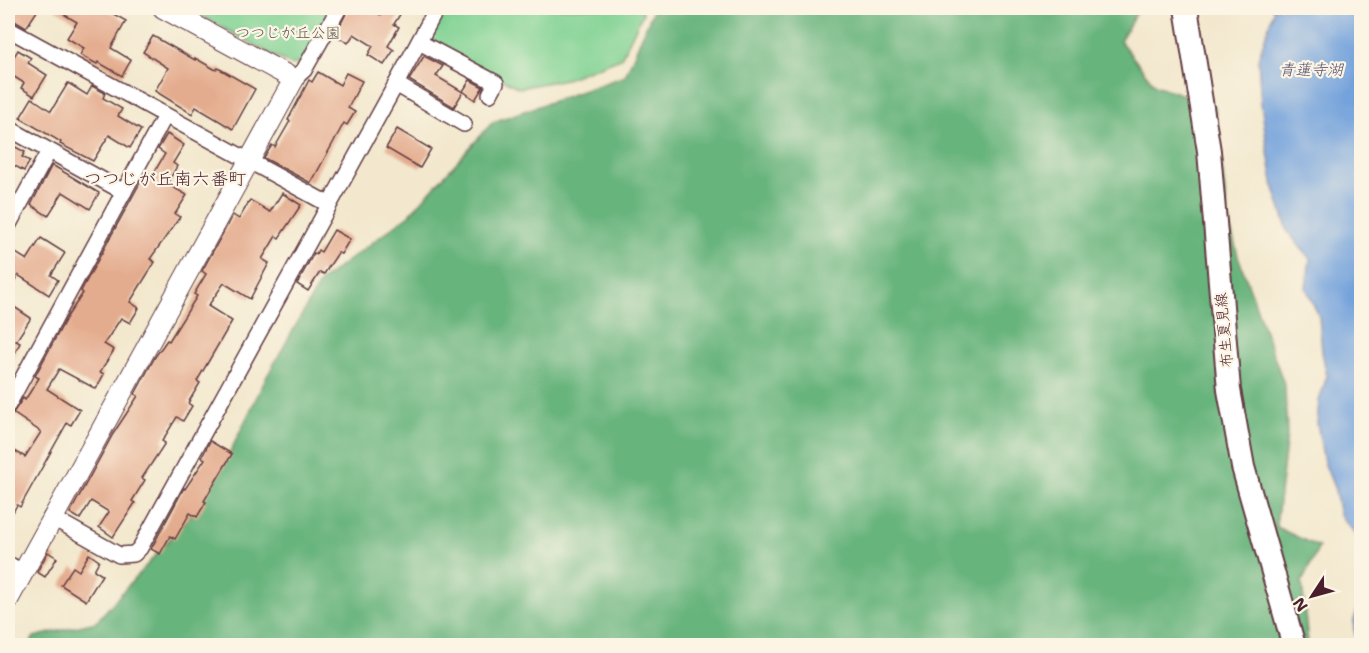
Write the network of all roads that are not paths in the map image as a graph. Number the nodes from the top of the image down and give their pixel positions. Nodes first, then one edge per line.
1 (163, 8) edge
2 (339, 8) edge
3 (437, 8) edge
4 (1186, 8) edge
5 (8, 29) edge
6 (419, 42) junction
7 (294, 79) junction
8 (396, 84) junction
9 (490, 94) dead end
10 (165, 116) junction
11 (464, 124) dead end
12 (8, 129) edge
13 (49, 151) junction
14 (247, 161) junction
15 (124, 192) junction
16 (328, 204) junction
17 (8, 226) edge
18 (8, 405) edge
19 (51, 517) junction
20 (15, 568) edge
21 (8, 600) edge
22 (1294, 645) edge

1 - 7 street
2 - 7 street
3 - 6 street
4 - 22 main road, 布生夏見線
5 - 10 street
6 - 8 street
6 - 9 street
7 - 14 street
8 - 11 street
8 - 16 street
10 - 14 street
10 - 15 street
12 - 13 street
13 - 15 street
13 - 17 street
14 - 16 street
14 - 19 street
15 - 18 street
16 - 19 street
19 - 20 street
20 - 21 street

